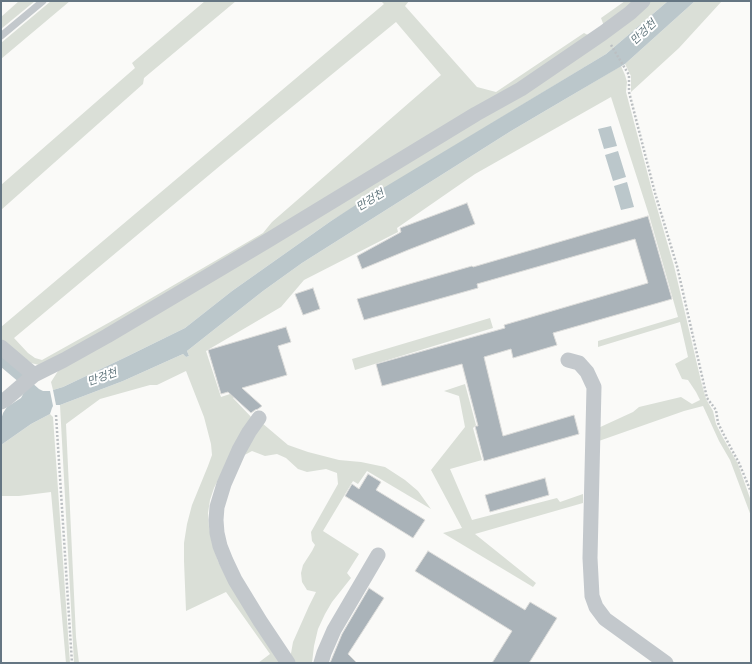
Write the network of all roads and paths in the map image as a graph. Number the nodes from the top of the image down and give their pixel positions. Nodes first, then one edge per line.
1 (43, 1) edge
2 (643, 1) edge
3 (1, 36) edge
4 (612, 47) dead end
5 (1, 347) edge
6 (568, 360) dead end
7 (34, 375) junction
8 (1, 402) edge
9 (56, 415) dead end
10 (259, 418) dead end
11 (751, 492) edge
12 (378, 555) dead end
13 (72, 663) edge
14 (288, 663) edge
15 (321, 663) edge
16 (666, 663) edge

1 - 3 lane
2 - 7 street
4 - 11 path
5 - 7 street
6 - 16 street
7 - 8 street
9 - 13 path
10 - 14 street
12 - 15 street

